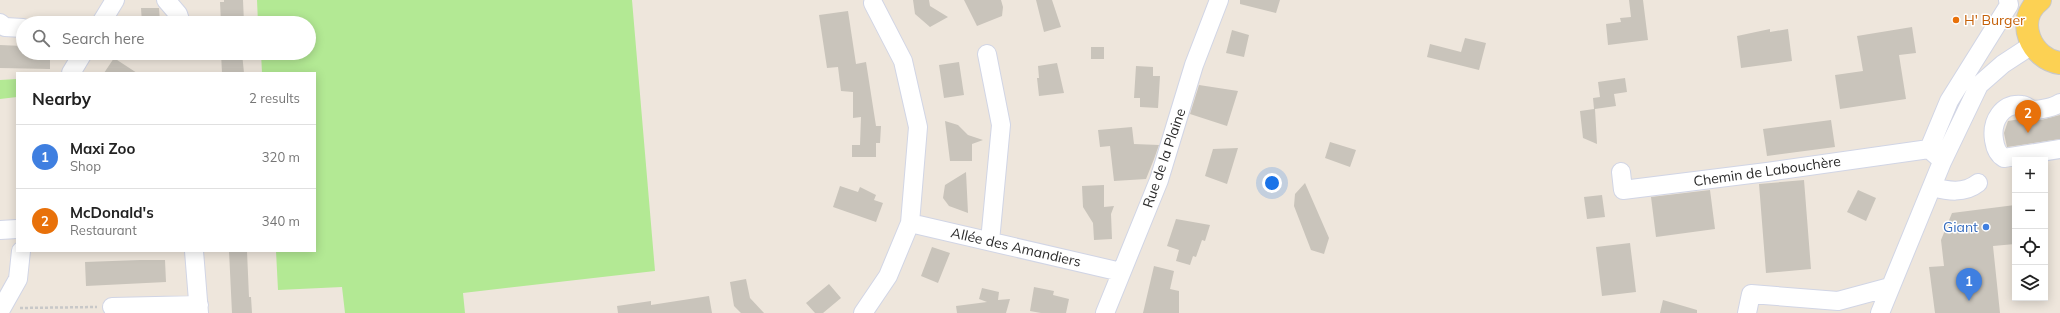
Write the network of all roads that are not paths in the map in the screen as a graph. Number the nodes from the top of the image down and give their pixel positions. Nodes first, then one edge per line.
1 (115, 0) edge
2 (166, 0) edge
3 (1219, 0) edge
4 (2008, 0) edge
5 (2038, 1) edge
6 (873, 3) dead end
7 (105, 16) edge
8 (179, 16) edge
9 (0, 23) edge
10 (16, 28) edge
11 (2032, 45) junction
12 (987, 54) dead end
13 (79, 60) edge
14 (2060, 63) edge
15 (72, 72) edge
16 (2060, 104) edge
17 (1929, 149) junction
18 (2060, 149) edge
19 (1942, 162) junction
20 (1621, 172) dead end
21 (1978, 183) dead end
22 (1932, 186) junction
23 (910, 223) junction
24 (16, 229) edge
25 (0, 230) edge
26 (990, 241) junction
27 (21, 252) edge
28 (194, 252) edge
29 (1121, 272) junction
30 (1890, 287) junction
31 (112, 307) road end
32 (1837, 307) edge
33 (199, 309) edge
34 (1, 310) edge
35 (863, 313) edge
36 (1105, 313) edge
37 (1747, 313) edge
38 (1880, 313) edge

1 - 7 street
2 - 8 street
3 - 29 street, Rue de la Plaine
4 - 17 street
5 - 11 main road
6 - 23 street
9 - 10 street
11 - 14 main road
11 - 19 street
12 - 26 street
13 - 15 street
16 - 18 street
17 - 19 street
17 - 20 street, Chemin de Labouchère
19 - 22 street
21 - 22 street
22 - 30 street
23 - 26 street, Allée des Amandiers
23 - 35 street
24 - 25 street
26 - 29 street, Allée des Amandiers
27 - 34 street
28 - 33 street
29 - 36 street, Rue de la Plaine
30 - 32 street
30 - 38 street
31 - 33 street
32 - 37 street

